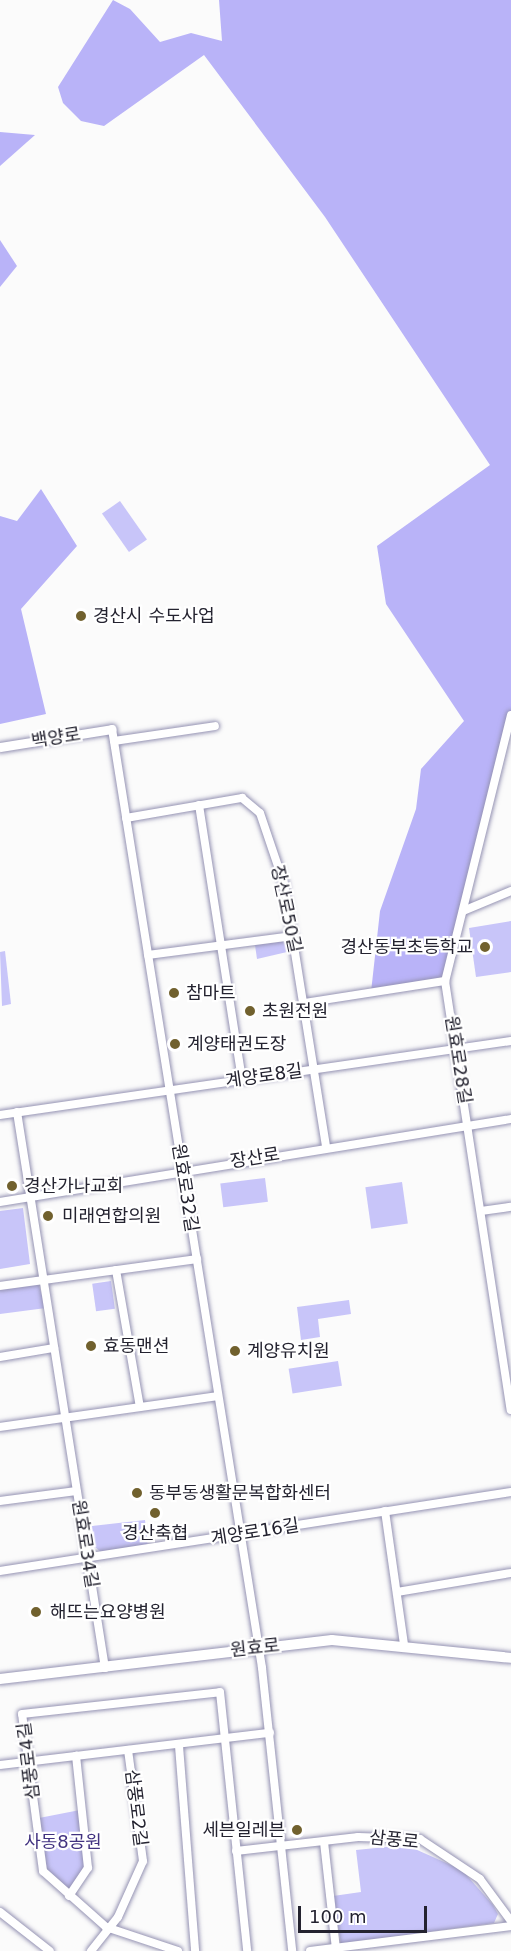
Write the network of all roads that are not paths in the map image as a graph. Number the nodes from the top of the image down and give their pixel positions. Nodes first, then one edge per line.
1 (511, 715) edge
2 (215, 726) dead end
3 (112, 729) joint
4 (114, 741) junction
5 (0, 747) edge
6 (199, 805) junction
7 (126, 818) junction
8 (511, 891) edge
9 (463, 911) junction
10 (293, 936) junction
11 (221, 945) junction
12 (148, 955) junction
13 (445, 981) junction
14 (304, 1003) junction
15 (511, 1041) edge
16 (456, 1049) junction
17 (314, 1069) junction
18 (243, 1080) junction
19 (170, 1090) junction
20 (17, 1112) junction
21 (0, 1115) edge
22 (511, 1119) edge
23 (469, 1126) junction
24 (326, 1146) junction
25 (182, 1170) junction
26 (30, 1197) junction
27 (0, 1202) edge
28 (511, 1207) edge
29 (481, 1211) junction
30 (196, 1259) junction
31 (116, 1270) junction
32 (43, 1280) junction
33 (0, 1286) edge
34 (54, 1348) junction
35 (507, 1352) edge
36 (0, 1357) edge
37 (218, 1396) junction
38 (140, 1407) junction
39 (511, 1410) edge
40 (65, 1418) junction
41 (0, 1427) edge
42 (76, 1491) junction
43 (511, 1492) edge
44 (0, 1502) edge
45 (385, 1511) junction
46 (241, 1534) junction
47 (87, 1558) junction
48 (0, 1571) edge
49 (511, 1572) edge
50 (397, 1592) junction
51 (404, 1644) junction
52 (259, 1648) junction
53 (511, 1658) edge
54 (105, 1668) junction
55 (0, 1679) edge
56 (270, 1733) junction
57 (225, 1739) junction
58 (178, 1746) junction
59 (128, 1750) junction
60 (76, 1756) junction
61 (29, 1762) junction
62 (0, 1765) edge
63 (324, 1842) junction
64 (282, 1846) junction
65 (236, 1851) junction
66 (69, 1896) junction
67 (0, 1912) edge
68 (511, 1921) edge
69 (511, 1926) edge
70 (106, 1927) junction
71 (410, 1940) junction
72 (336, 1949) junction
73 (50, 1951) edge
74 (91, 1951) edge
75 (178, 1951) edge
76 (195, 1951) edge
77 (247, 1951) edge
78 (292, 1951) edge
79 (310, 1951) edge
80 (412, 1951) edge

1 - 9 street, 원효로28길
2 - 4 street
3 - 4 street, 원효로32길
3 - 5 street, 백양로
4 - 7 street, 원효로32길
6 - 7 street, 장산로50길
6 - 10 street, 장산로50길
6 - 11 street
7 - 12 street, 원효로32길
8 - 9 street
9 - 13 street, 원효로28길
10 - 11 street
10 - 14 street, 장산로50길
11 - 12 street
11 - 18 street
12 - 19 street, 원효로32길
13 - 14 street
13 - 16 street, 원효로28길
14 - 17 street, 장산로50길
15 - 16 street, 계양로8길
16 - 17 street, 계양로8길
16 - 23 street, 원효로28길
17 - 18 street, 계양로8길
17 - 24 street, 장산로50길
18 - 19 street, 계양로8길
19 - 20 street, 계양로8길
19 - 25 street, 원효로32길
20 - 21 street, 계양로8길
20 - 26 street
22 - 23 street, 장산로
23 - 24 street, 장산로
23 - 29 street, 원효로28길
24 - 25 street, 장산로
25 - 26 street, 장산로
25 - 30 street, 원효로32길
26 - 27 street, 장산로
26 - 32 street, 원효로34길
28 - 29 street
29 - 35 street, 원효로28길
30 - 31 street
30 - 37 street, 원효로32길
31 - 32 street
31 - 38 street
32 - 33 street
32 - 34 street, 원효로34길
34 - 36 street
34 - 40 street, 원효로34길
35 - 39 street, 원효로28길
37 - 38 street
37 - 46 street, 원효로32길
38 - 40 street
40 - 41 street
40 - 42 street, 원효로34길
42 - 44 street, 원효로34길
42 - 47 street, 원효로34길
43 - 45 street, 계양로16길
45 - 46 street, 계양로16길
45 - 50 street
46 - 47 street, 계양로16길
46 - 52 street, 원효로32길
47 - 48 street, 계양로16길
47 - 54 street, 원효로34길
49 - 50 street
50 - 51 street
51 - 52 main road, 원효로
51 - 53 main road, 원효로
52 - 54 main road, 원효로
52 - 56 street
54 - 55 main road, 원효로
56 - 57 street, 삼풍로2길
56 - 64 street
57 - 58 street, 삼풍로2길
57 - 61 street, 삼풍로4길
57 - 65 street
58 - 59 street, 삼풍로2길
58 - 76 street
59 - 60 street, 삼풍로2길
59 - 70 street, 삼풍로2길
60 - 61 street, 삼풍로2길
60 - 66 street
61 - 62 street, 삼풍로2길
61 - 66 street, 삼풍로4길
63 - 64 street, 삼풍로
63 - 68 street, 삼풍로
63 - 72 street
64 - 65 street, 삼풍로
64 - 78 street
65 - 77 street
66 - 70 street, 삼풍로4길
67 - 73 street
69 - 71 street
70 - 74 street
70 - 75 street, 삼풍로4길
71 - 72 street
71 - 80 street
72 - 79 street

